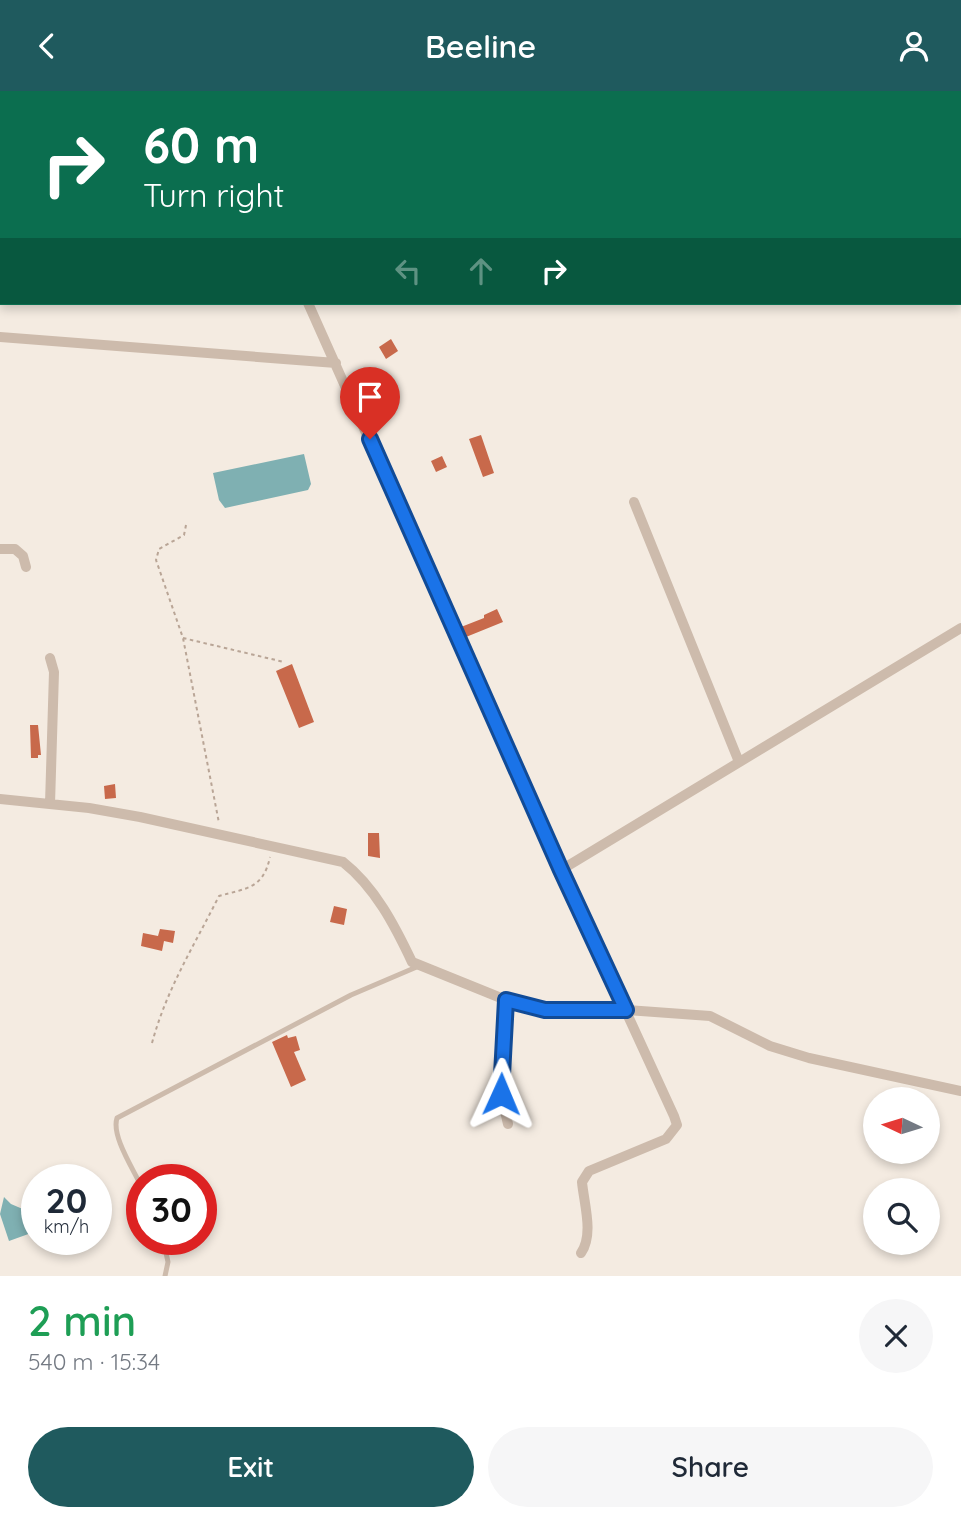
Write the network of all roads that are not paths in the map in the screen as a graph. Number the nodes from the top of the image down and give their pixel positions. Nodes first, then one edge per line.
1 (309, 305) edge
2 (0, 337) edge
3 (336, 363) junction
4 (634, 502) dead end
5 (0, 549) edge
6 (26, 567) dead end
7 (961, 628) edge
8 (50, 658) dead end
9 (739, 762) junction
10 (0, 799) edge
11 (50, 804) junction
12 (561, 870) junction
13 (419, 966) junction
14 (506, 1000) junction
15 (625, 1006) junction
16 (961, 1091) edge
17 (508, 1124) dead end
18 (131, 1164) edge
19 (581, 1253) dead end
20 (166, 1255) edge
21 (165, 1276) edge

1 - 3 street
2 - 3 street
3 - 12 street
4 - 9 street
5 - 6 street
7 - 9 street
8 - 11 street
9 - 12 street
10 - 11 street
11 - 13 street
12 - 15 street
13 - 14 street
13 - 18 lane
14 - 15 street
14 - 17 street
15 - 16 street
15 - 19 street
20 - 21 lane

